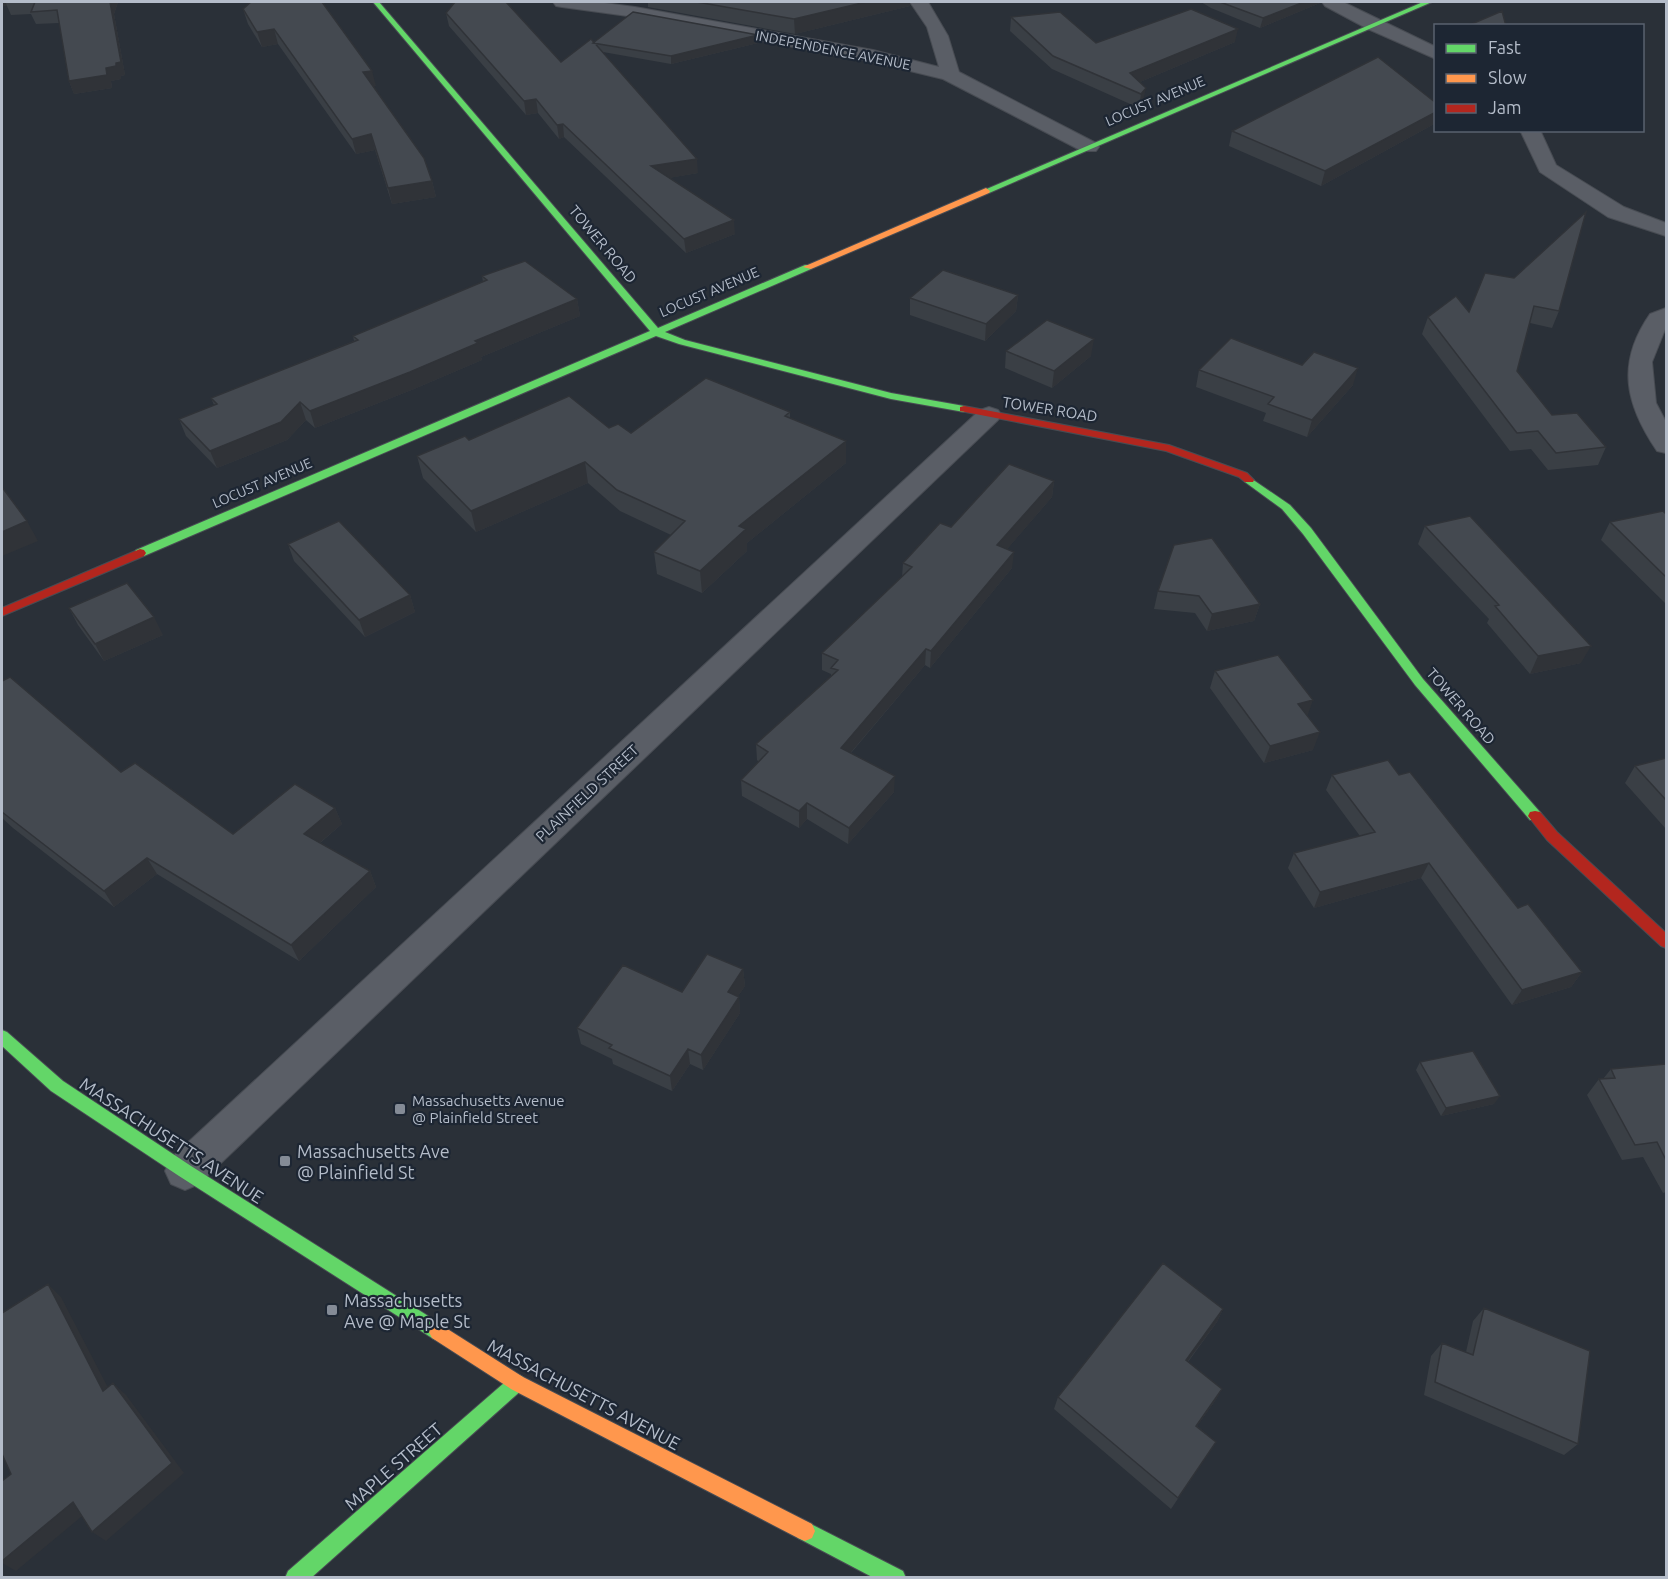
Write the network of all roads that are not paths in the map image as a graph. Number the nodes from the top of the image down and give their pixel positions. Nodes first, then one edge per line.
1 (376, 2) edge
2 (562, 2) edge
3 (919, 2) edge
4 (1331, 2) edge
5 (1428, 2) edge
6 (1374, 25) junction
7 (1434, 53) edge
8 (950, 75) junction
9 (1531, 132) edge
10 (1089, 147) junction
11 (1666, 230) edge
12 (1666, 315) edge
13 (656, 332) junction
14 (989, 415) junction
15 (1666, 445) edge
16 (2, 612) edge
17 (1666, 942) edge
18 (2, 1037) edge
19 (184, 1171) junction
20 (517, 1383) junction
21 (295, 1578) edge
22 (896, 1578) edge

1 - 13 street, TOWER ROAD
2 - 8 street, INDEPENDENCE AVENUE
3 - 8 street
4 - 6 street
5 - 6 street, LOCUST AVENUE
6 - 7 street
6 - 10 street, LOCUST AVENUE
8 - 10 street, INDEPENDENCE AVENUE
9 - 11 street
10 - 13 street, LOCUST AVENUE
12 - 15 street
13 - 14 street, TOWER ROAD
13 - 16 street, LOCUST AVENUE
14 - 17 street, TOWER ROAD
14 - 19 street, PLAINFIELD STREET
18 - 19 street, MASSACHUSETTS AVENUE
19 - 20 street, MASSACHUSETTS AVENUE
20 - 21 street, MAPLE STREET
20 - 22 street, MASSACHUSETTS AVENUE

